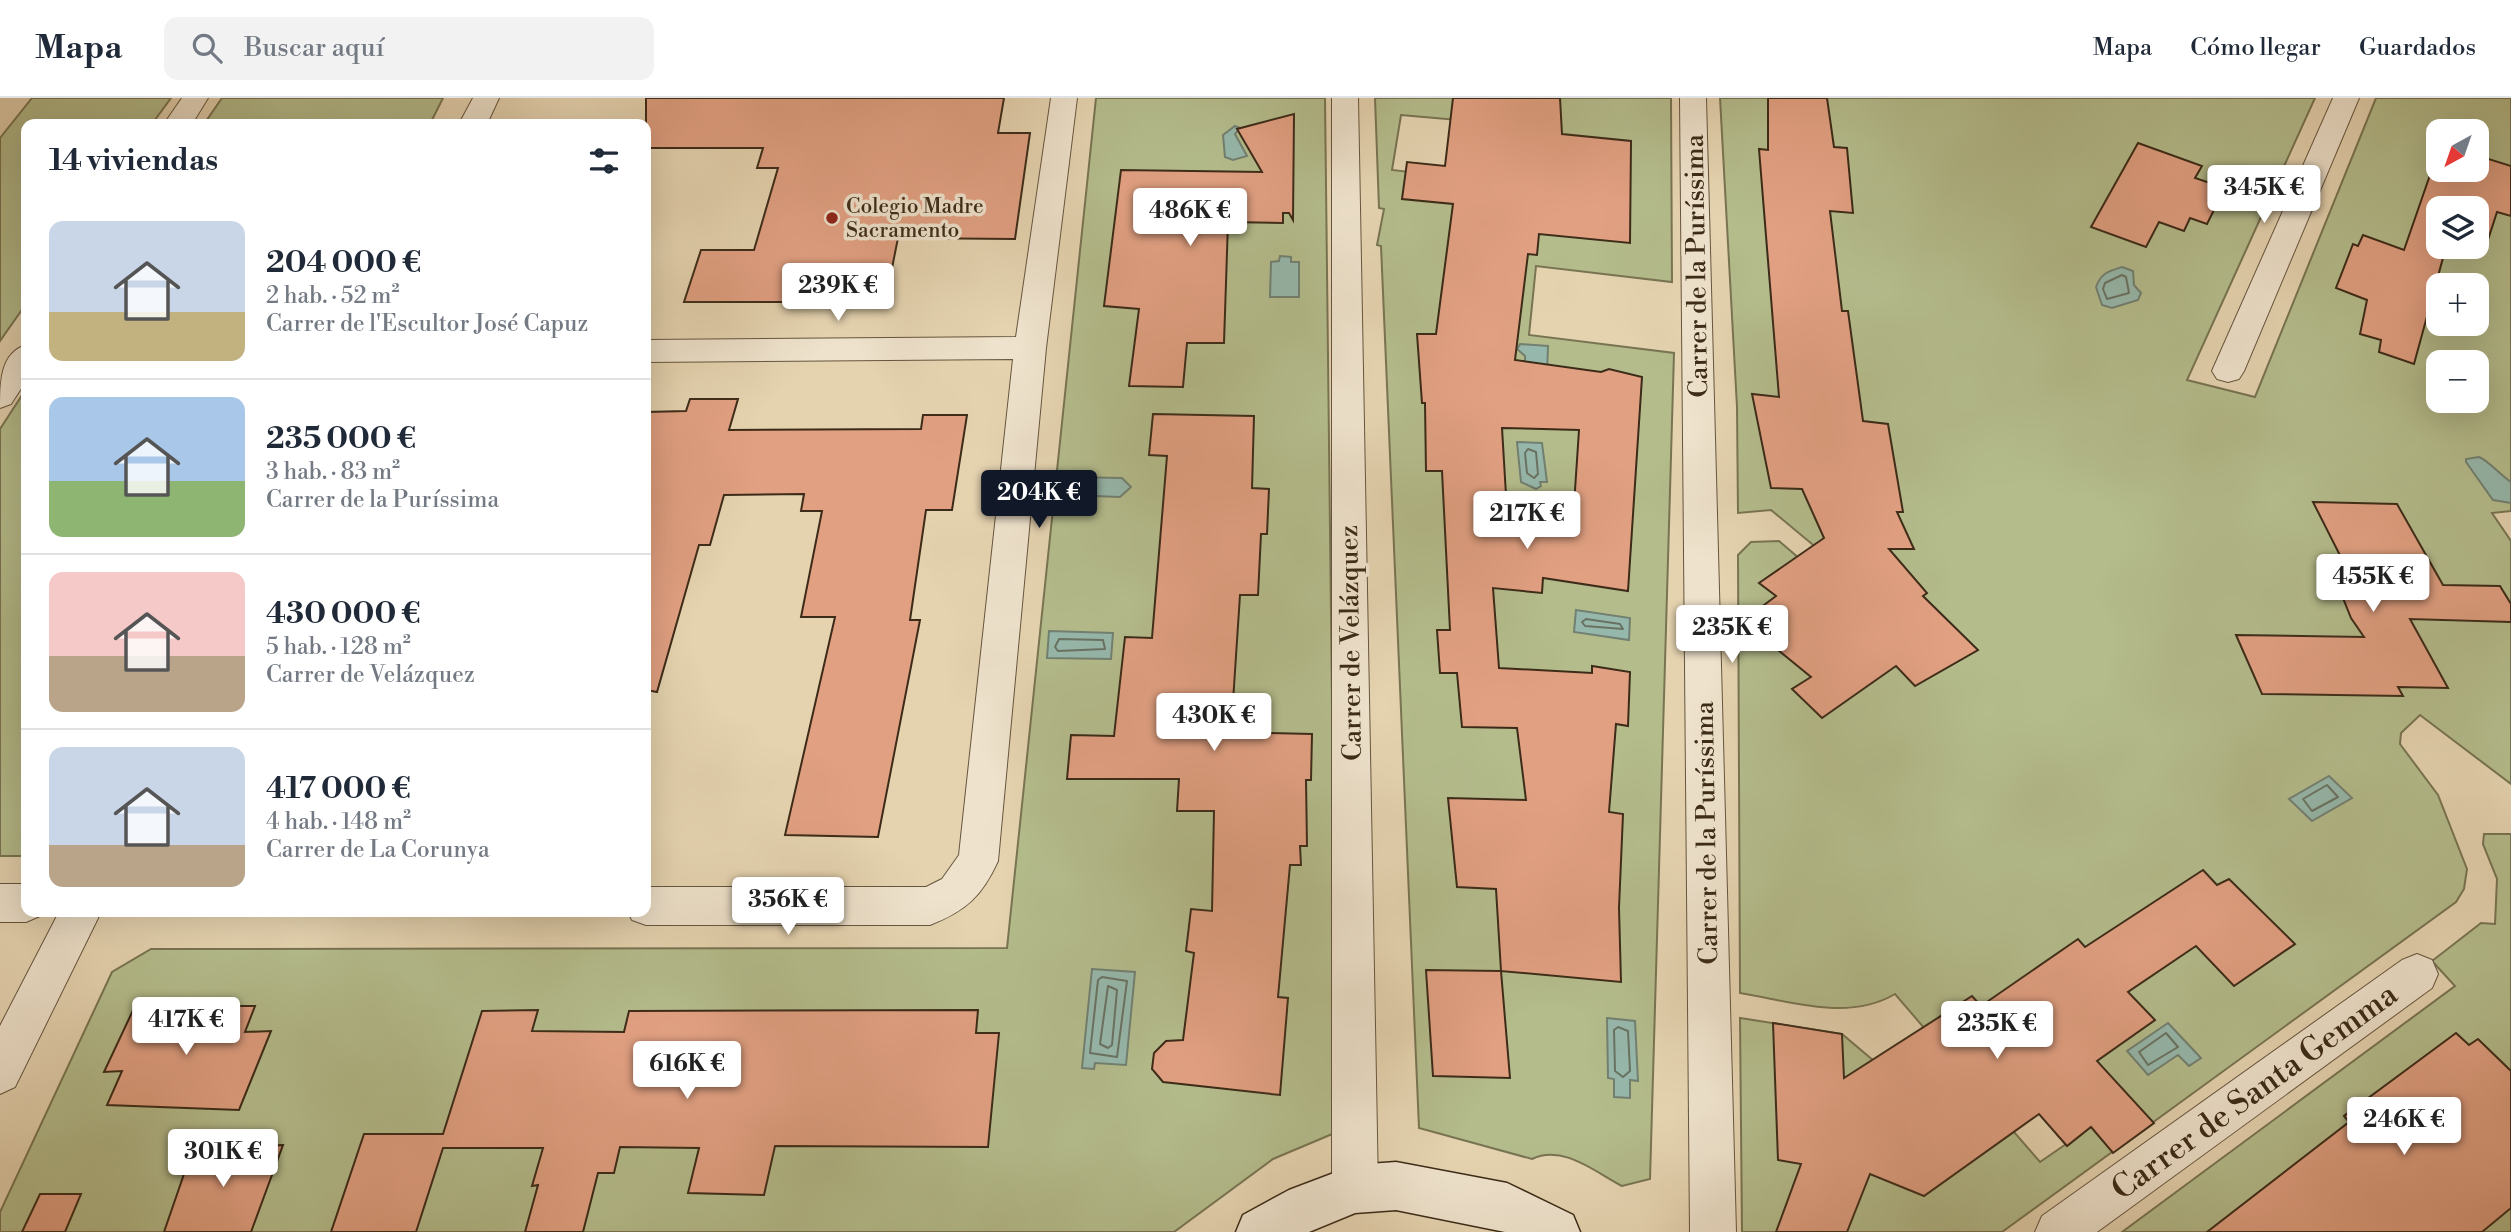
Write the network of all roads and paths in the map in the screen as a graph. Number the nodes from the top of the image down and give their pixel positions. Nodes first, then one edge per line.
1 (195, 98) edge
2 (486, 98) edge
3 (1065, 98) edge
4 (1345, 98) edge
5 (1693, 98) edge
6 (2346, 98) edge
7 (181, 119) edge
8 (476, 119) edge
9 (1030, 348) junction
10 (651, 351) edge
11 (21, 364) edge
12 (2228, 371) dead end
13 (0, 396) edge
14 (0, 903) edge
15 (21, 903) edge
16 (651, 906) edge
17 (78, 917) edge
18 (2417, 974) dead end
19 (0, 1072) edge
20 (1355, 1189) junction
21 (1260, 1232) edge
22 (1556, 1232) edge
23 (1713, 1232) edge
24 (2057, 1232) edge

1 - 7 street
2 - 8 street
3 - 9 street
4 - 20 street, Carrer de Velázquez
5 - 23 street, Carrer de la Puríssima
6 - 12 street
9 - 10 street
9 - 16 street
11 - 13 street
14 - 15 street
17 - 19 street
18 - 24 street, Carrer de Santa Gemma
20 - 21 street
20 - 22 street

